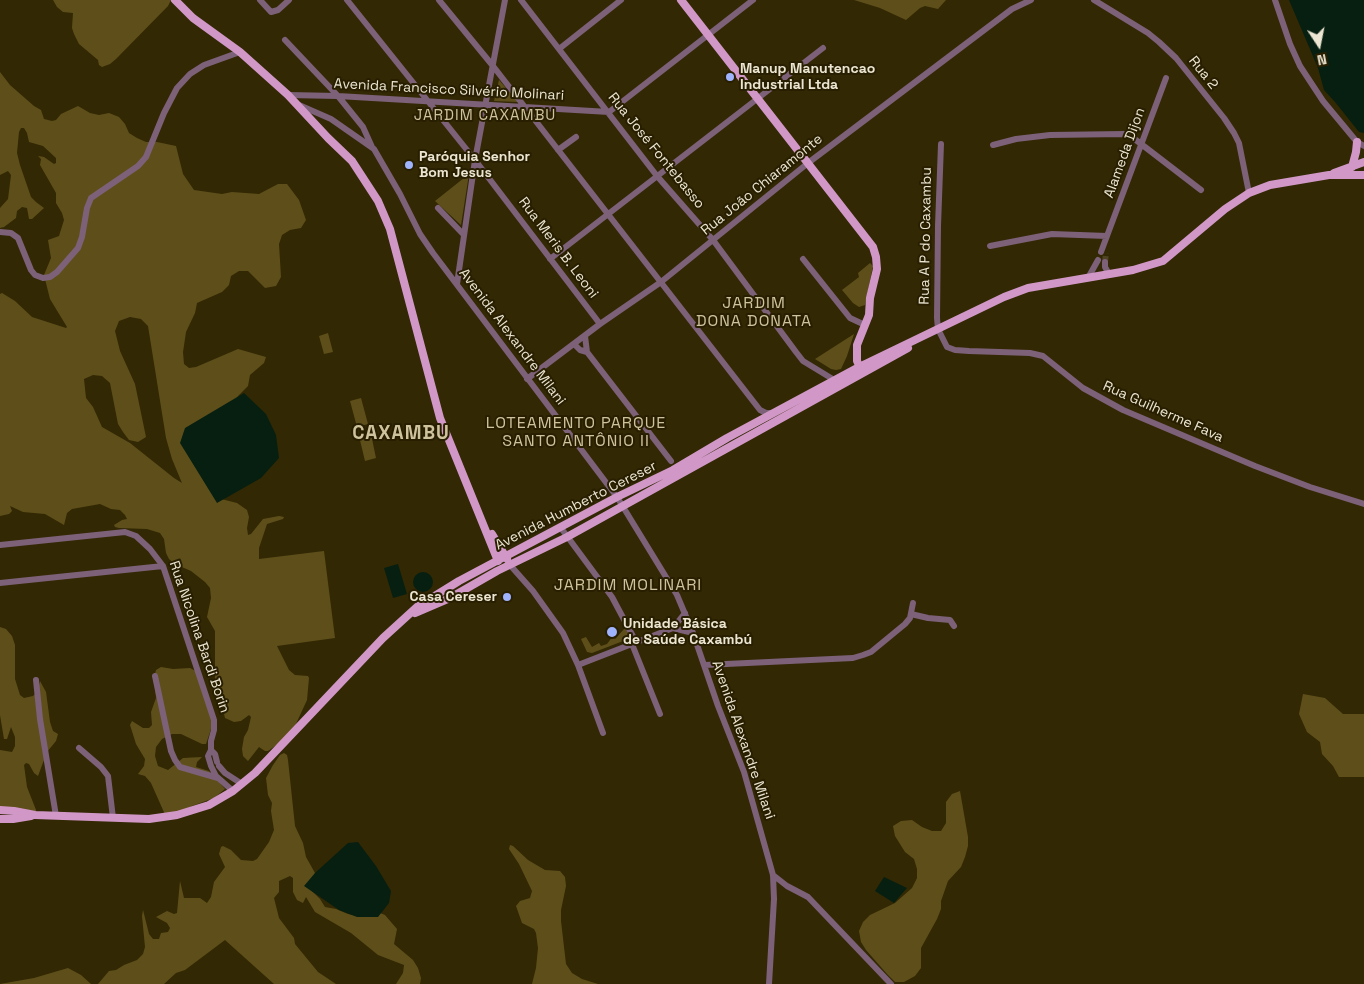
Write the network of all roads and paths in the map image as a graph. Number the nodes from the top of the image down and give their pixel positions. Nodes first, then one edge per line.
1 (175, 0) edge
2 (260, 0) edge
3 (289, 0) edge
4 (347, 0) edge
5 (439, 0) edge
6 (505, 0) edge
7 (521, 0) edge
8 (622, 0) edge
9 (681, 0) edge
10 (753, 0) edge
11 (1015, 0) edge
12 (1031, 0) edge
13 (1094, 0) edge
14 (1275, 0) edge
15 (1012, 9) junction
16 (709, 35) junction
17 (285, 40) dead end
18 (823, 48) dead end
19 (558, 49) junction
20 (240, 52) junction
21 (493, 66) junction
22 (1166, 78) dead end
23 (288, 94) junction
24 (338, 96) junction
25 (758, 99) junction
26 (428, 101) junction
27 (487, 105) junction
28 (299, 106) junction
29 (526, 108) junction
30 (609, 112) junction
31 (576, 137) dead end
32 (941, 144) dead end
33 (1140, 144) junction
34 (1360, 144) edge
35 (993, 145) dead end
36 (374, 149) junction
37 (558, 150) junction
38 (475, 160) junction
39 (1364, 162) edge
40 (808, 163) junction
41 (1352, 167) junction
42 (1364, 174) edge
43 (1329, 175) junction
44 (658, 176) junction
45 (1201, 190) dead end
46 (1249, 193) junction
47 (438, 208) dead end
48 (609, 215) junction
49 (0, 232) edge
50 (464, 235) junction
51 (1106, 239) junction
52 (713, 240) junction
53 (990, 246) dead end
54 (1104, 253) tunnel mouth
55 (550, 259) junction
56 (803, 259) dead end
57 (1109, 274) junction
58 (1088, 278) junction
59 (661, 282) junction
60 (457, 284) junction
61 (600, 324) junction
62 (865, 325) junction
63 (938, 329) junction
64 (585, 336) junction
65 (574, 344) junction
66 (587, 352) junction
67 (861, 370) junction
68 (527, 379) junction
69 (832, 382) junction
70 (828, 392) junction
71 (760, 410) junction
72 (774, 413) junction
73 (759, 421) junction
74 (671, 461) dead end
75 (617, 497) junction
76 (1364, 504) edge
77 (623, 506) junction
78 (481, 518) junction
79 (561, 528) junction
80 (567, 538) junction
81 (0, 544) edge
82 (505, 556) junction
83 (498, 561) junction
84 (510, 565) junction
85 (163, 566) junction
86 (0, 583) edge
87 (913, 603) dead end
88 (685, 613) junction
89 (911, 614) junction
90 (410, 615) junction
91 (954, 626) dead end
92 (673, 628) junction
93 (694, 633) junction
94 (634, 643) junction
95 (578, 665) junction
96 (704, 666) junction
97 (155, 676) dead end
98 (36, 680) dead end
99 (660, 714) dead end
100 (603, 733) dead end
101 (80, 748) dead end
102 (211, 750) junction
103 (218, 778) junction
104 (242, 784) junction
105 (233, 791) junction
106 (0, 810) edge
107 (35, 816) junction
108 (56, 816) junction
109 (0, 818) edge
110 (113, 818) junction
111 (773, 875) junction
112 (769, 984) edge
113 (891, 984) edge

1 - 20 main road
2 - 3 street
4 - 26 street, Rua Meris B. Leoni
5 - 21 street
6 - 21 street
7 - 19 street, Rua José Fontebasso
8 - 19 street
9 - 16 main road
10 - 16 street
11 - 15 street
12 - 15 street, Rua João Chiaramonte
13 - 46 street, Rua 2
14 - 34 street
15 - 40 street, Rua João Chiaramonte
16 - 25 main road
16 - 30 street
17 - 24 street
18 - 25 street
19 - 30 street, Rua José Fontebasso
20 - 23 main road
20 - 49 street
21 - 27 street
21 - 29 street
22 - 33 street, Alameda Dijon
23 - 24 street, Avenida Francisco Silvério Molinari
23 - 28 main road
24 - 26 street, Avenida Francisco Silvério Molinari
24 - 36 street
25 - 40 main road
25 - 44 street
26 - 27 street, Avenida Francisco Silvério Molinari
26 - 38 street, Rua Meris B. Leoni
27 - 29 street, Avenida Francisco Silvério Molinari
27 - 38 street
28 - 36 street, Avenida Alexandre Milani
28 - 78 main road
29 - 30 street, Avenida Francisco Silvério Molinari
29 - 37 street
30 - 44 street, Rua José Fontebasso
31 - 37 street
32 - 63 street, Rua A P do Caxambu
33 - 35 street
33 - 45 street
33 - 51 street, Alameda Dijon
34 - 41 main road
36 - 60 street, Avenida Alexandre Milani
37 - 48 street
38 - 50 street
38 - 55 street, Rua Meris B. Leoni
39 - 41 main road, Avenida Humberto Cereser
40 - 52 street, Rua João Chiaramonte
40 - 62 main road
41 - 43 main road, Avenida Humberto Cereser
42 - 43 main road, Avenida Humberto Cereser
43 - 46 main road, Avenida Humberto Cereser
44 - 48 street
44 - 52 street, Rua José Fontebasso
46 - 57 main road, Avenida Humberto Cereser
47 - 50 street
48 - 55 street
48 - 59 street
50 - 60 street
51 - 53 street
51 - 54 street, Alameda Dijon
52 - 59 street, Rua João Chiaramonte
52 - 69 street, Rua José Fontebasso
55 - 61 street, Rua Meris B. Leoni
56 - 62 street
57 - 58 main road, Avenida Humberto Cereser
57 - 58 street
58 - 63 main road, Avenida Humberto Cereser
59 - 61 street, Rua João Chiaramonte
59 - 71 street
60 - 68 street, Avenida Alexandre Milani
61 - 64 street, Rua João Chiaramonte
62 - 67 main road
63 - 67 main road, Avenida Humberto Cereser
63 - 76 street, Rua Guilherme Fava
64 - 65 street, Rua João Chiaramonte
64 - 66 street
65 - 66 street
65 - 68 street, Rua João Chiaramonte
66 - 74 street
67 - 69 main road, Avenida Humberto Cereser
67 - 70 main road, Avenida Humberto Cereser
68 - 75 street, Avenida Alexandre Milani
69 - 70 street
69 - 72 main road, Avenida Humberto Cereser
70 - 77 main road, Avenida Humberto Cereser
71 - 72 street
71 - 73 street
72 - 73 main road, Avenida Humberto Cereser
73 - 75 main road, Avenida Humberto Cereser
75 - 77 street, Avenida Alexandre Milani
75 - 79 main road, Avenida Humberto Cereser
77 - 80 main road, Avenida Humberto Cereser
77 - 88 street, Avenida Alexandre Milani
78 - 82 main road
78 - 83 main road
79 - 80 street
79 - 82 main road, Avenida Humberto Cereser
80 - 84 main road, Avenida Humberto Cereser
80 - 94 street
81 - 85 street, Rua Nicolina Bardi Borin
82 - 83 main road, Avenida Humberto Cereser
82 - 84 main road
83 - 90 main road, Avenida Humberto Cereser
84 - 90 main road, Avenida Humberto Cereser
84 - 95 street
85 - 86 street
85 - 102 street, Rua Nicolina Bardi Borin
87 - 89 street
88 - 92 street
88 - 93 street, Avenida Alexandre Milani
89 - 91 street
89 - 96 street
90 - 104 main road, Avenida Humberto Cereser
92 - 93 street
92 - 94 street
93 - 96 street, Avenida Alexandre Milani
94 - 95 street
94 - 99 street
95 - 100 street
96 - 111 street, Avenida Alexandre Milani
97 - 103 street
98 - 108 street
101 - 110 street
102 - 103 street, Rua Nicolina Bardi Borin
102 - 104 street
103 - 105 street, Rua Nicolina Bardi Borin
104 - 105 main road, Avenida Humberto Cereser
105 - 110 main road, Avenida Humberto Cereser
106 - 107 main road, Avenida Humberto Cereser
107 - 108 main road, Avenida Humberto Cereser
107 - 109 main road, Avenida Humberto Cereser
108 - 110 main road, Avenida Humberto Cereser
111 - 112 street, Avenida Alexandre Milani
111 - 113 street

